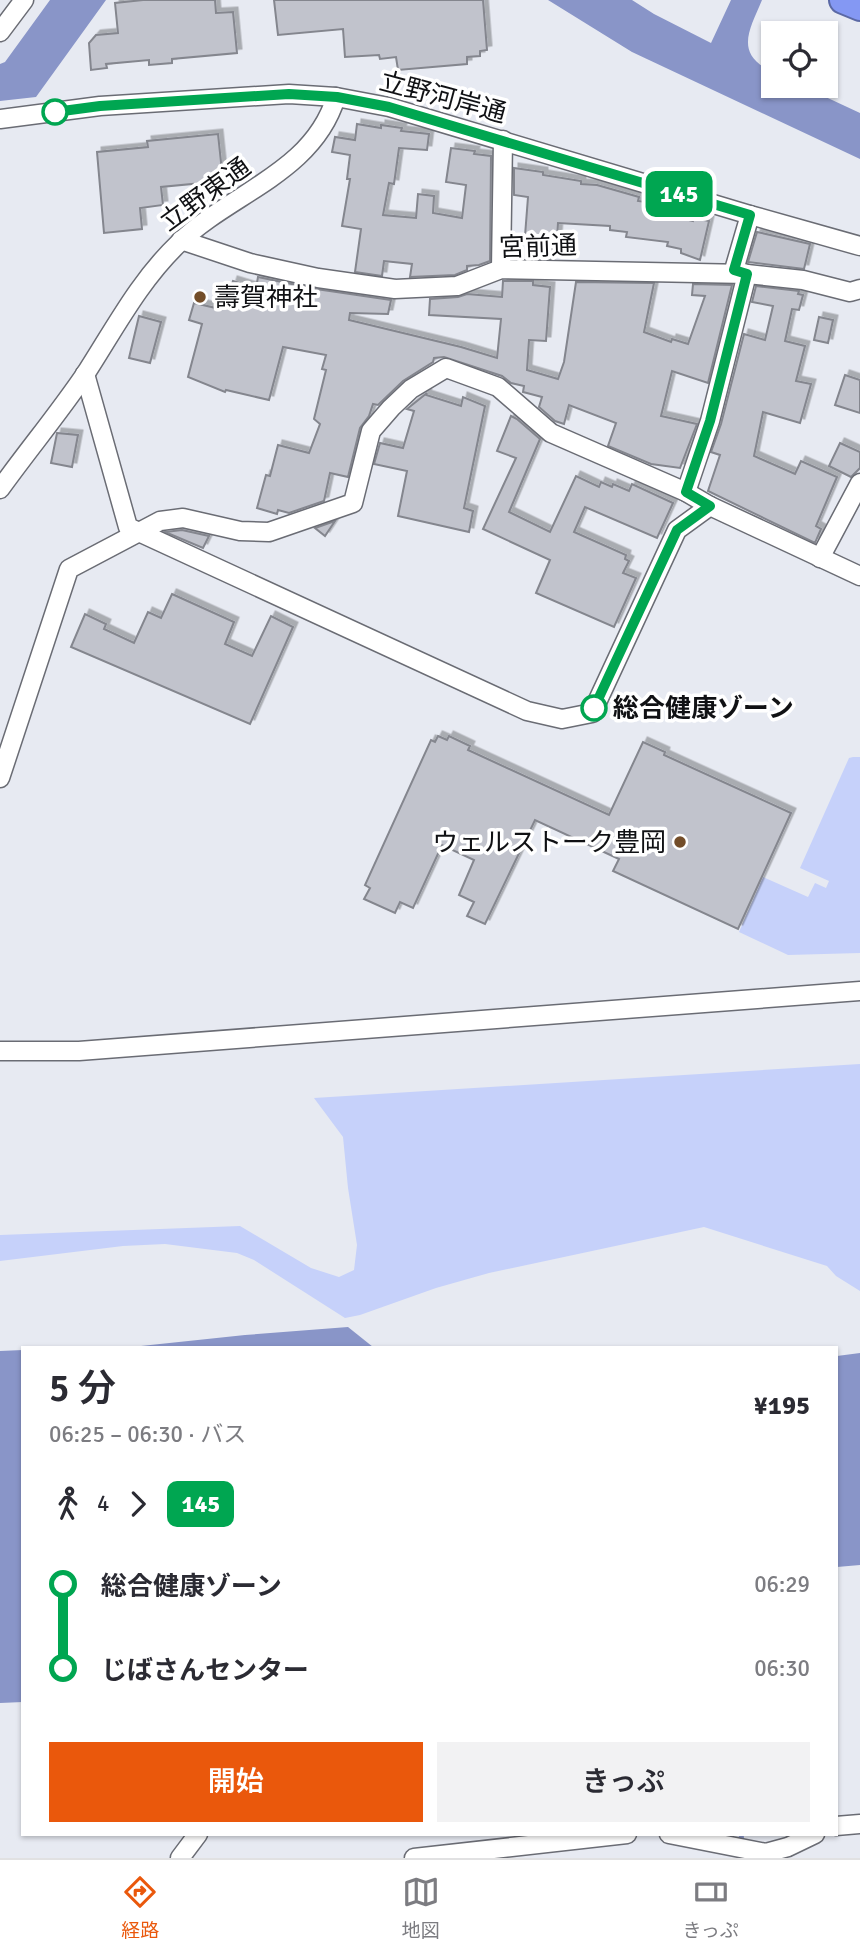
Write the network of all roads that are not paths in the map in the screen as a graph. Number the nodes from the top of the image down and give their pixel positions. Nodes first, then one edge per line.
1 (24, 0) edge
2 (843, 0) edge
3 (860, 8) edge
4 (1, 28) edge
5 (337, 97) junction
6 (0, 119) edge
7 (503, 141) junction
8 (750, 215) junction
9 (181, 240) junction
10 (860, 246) edge
11 (501, 269) junction
12 (747, 274) junction
13 (860, 289) edge
14 (85, 374) junction
15 (860, 483) edge
16 (0, 489) edge
17 (686, 492) junction
18 (710, 506) junction
19 (137, 531) junction
20 (820, 558) junction
21 (860, 576) edge
22 (0, 778) edge
23 (860, 991) edge
24 (0, 1051) edge
25 (860, 1824) edge
26 (838, 1826) edge
27 (196, 1836) edge
28 (609, 1836) edge
29 (679, 1836) edge
30 (811, 1836) edge
31 (180, 1858) edge
32 (414, 1858) edge

1 - 4 street
2 - 3 highway
5 - 6 street, 立野河岸通
5 - 7 street, 立野河岸通
5 - 9 street, 立野東通
7 - 8 street, 立野河岸通
7 - 11 street
8 - 10 street, 立野河岸通
8 - 12 street
9 - 11 street, 宮前通
9 - 14 street, 立野東通
11 - 12 street, 宮前通
12 - 13 street, 宮前通
12 - 17 street
14 - 16 street, 立野東通
14 - 19 street
15 - 20 street
17 - 18 street
17 - 19 street
18 - 19 street
18 - 20 street
19 - 22 street
20 - 21 street
23 - 24 street
25 - 26 street
27 - 31 street
28 - 32 street
29 - 30 street

